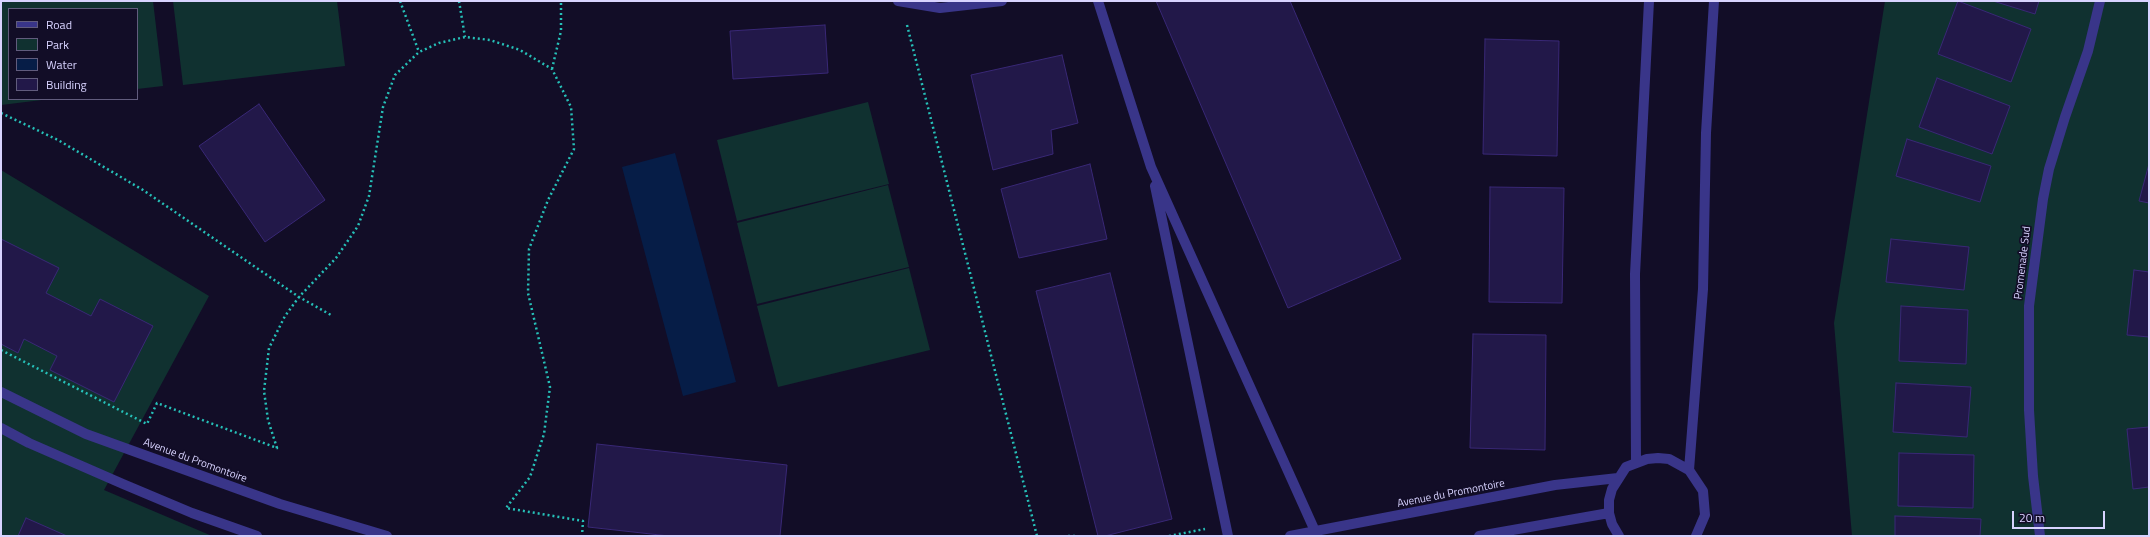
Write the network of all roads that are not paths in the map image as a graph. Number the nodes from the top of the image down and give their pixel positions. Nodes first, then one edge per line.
1 (1002, 1) edge
2 (1098, 1) edge
3 (1649, 1) edge
4 (1714, 1) edge
5 (2100, 1) edge
6 (900, 2) edge
7 (1151, 167) junction
8 (1, 392) edge
9 (1, 428) edge
10 (1636, 463) junction
11 (1689, 470) junction
12 (1618, 478) junction
13 (1609, 513) junction
14 (1315, 531) junction
15 (257, 536) edge
16 (387, 536) edge
17 (1228, 536) edge
18 (1290, 536) edge
19 (1479, 536) edge
20 (1619, 536) edge
21 (1696, 536) edge
22 (2040, 536) edge

1 - 6 street
2 - 7 street
3 - 10 street
4 - 11 street
5 - 22 street, Promenade Sud
7 - 14 street
7 - 17 street
8 - 16 street, Avenue du Promontoire
9 - 15 street
10 - 11 street
10 - 12 street
11 - 21 street
12 - 13 street
12 - 14 street, Avenue du Promontoire
13 - 19 street
13 - 20 street
14 - 18 street, Avenue du Promontoire

